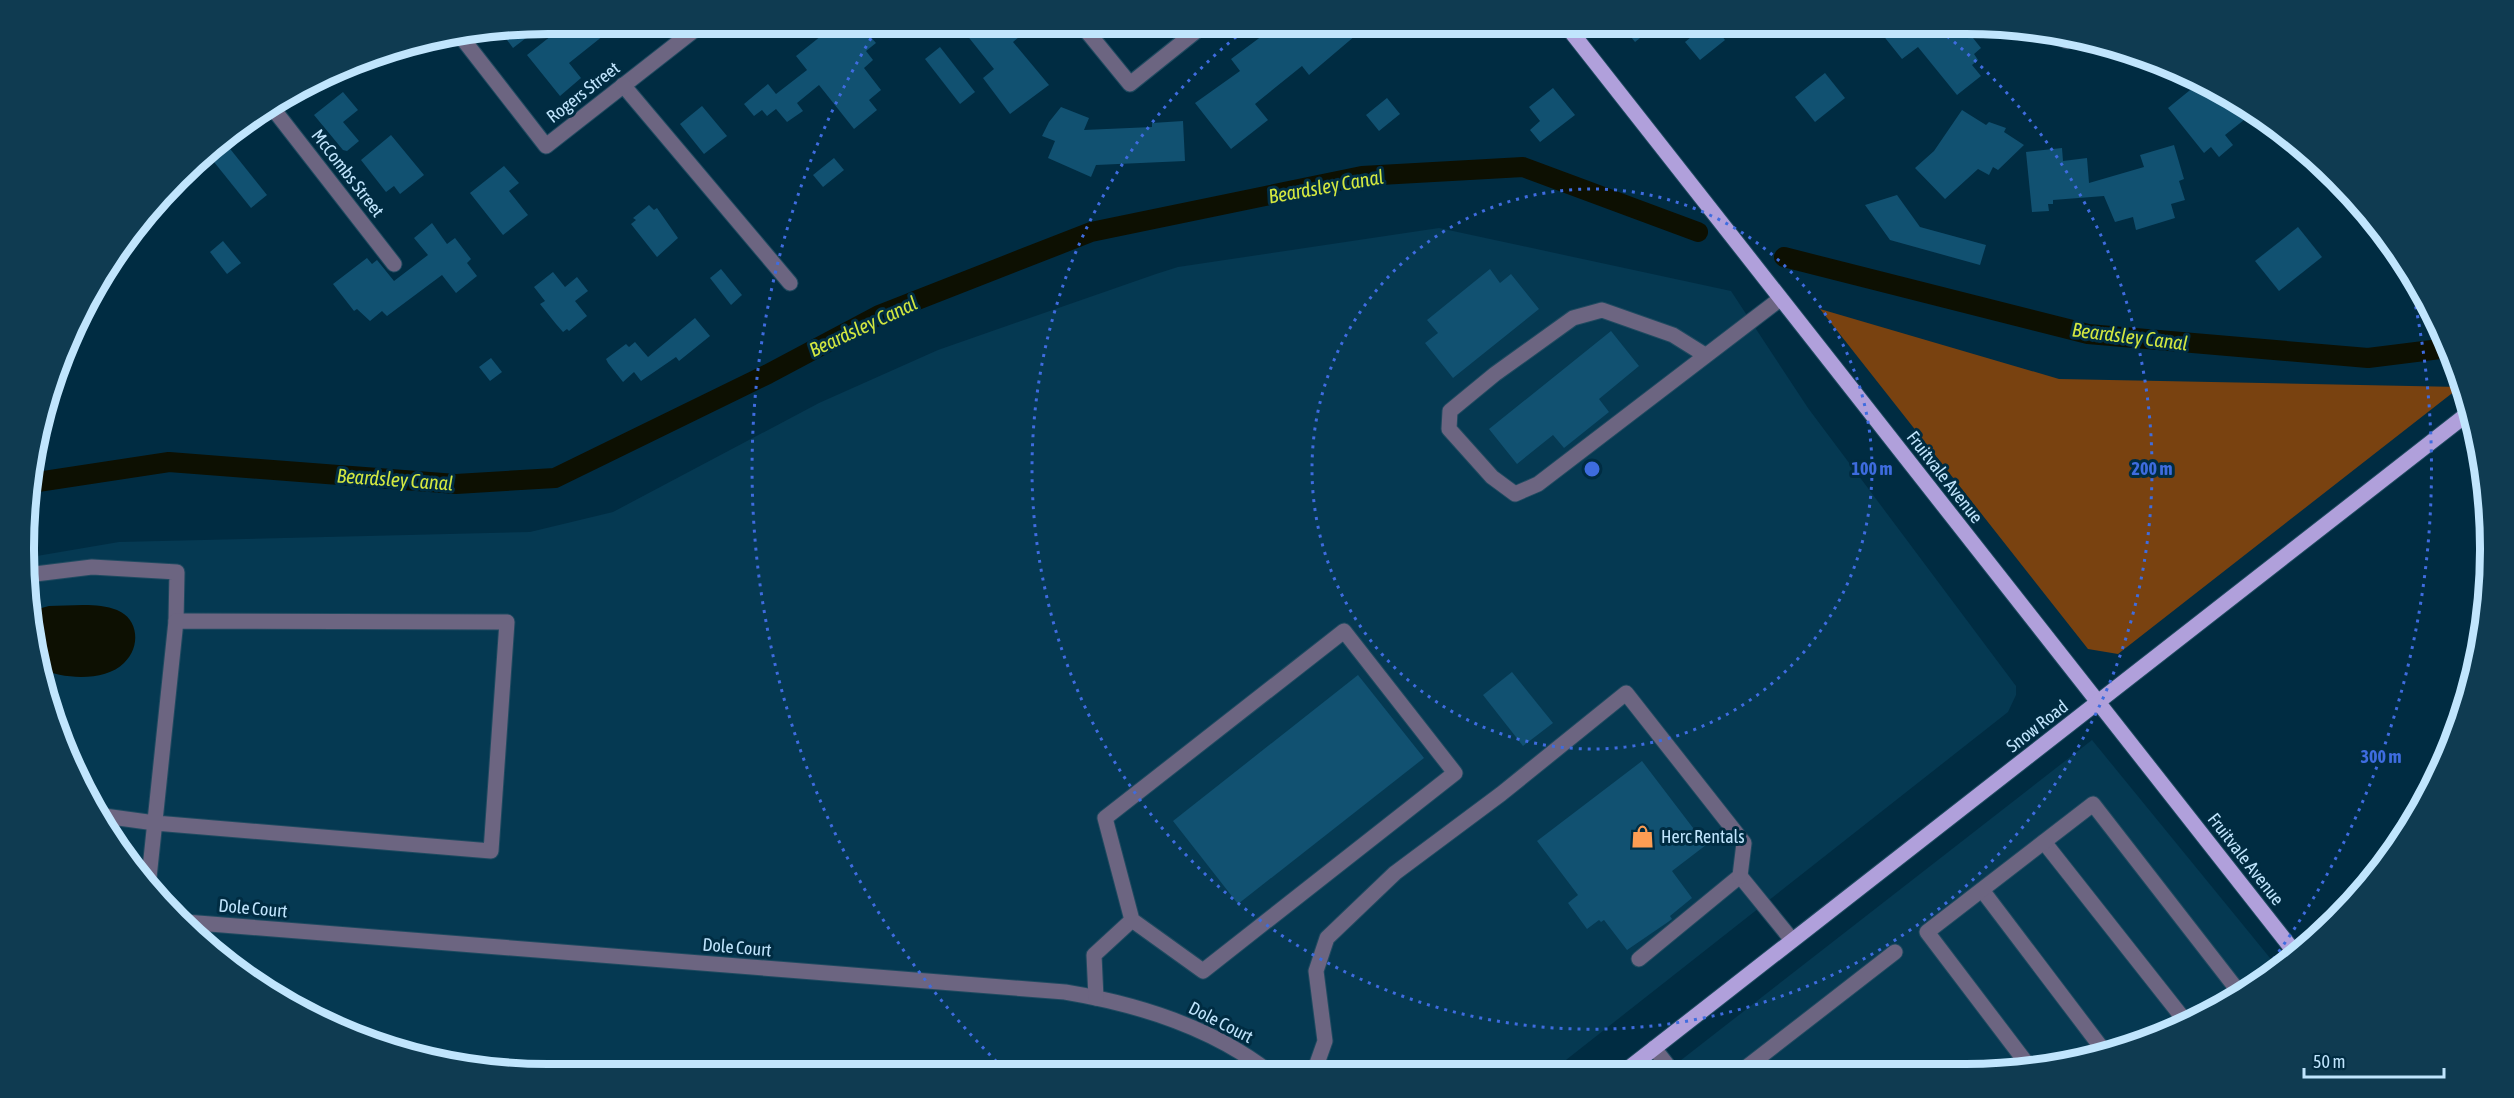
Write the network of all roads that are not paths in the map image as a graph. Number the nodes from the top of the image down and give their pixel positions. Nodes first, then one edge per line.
1 (689, 34) edge
2 (1089, 34) edge
3 (1192, 34) edge
4 (1573, 34) edge
5 (465, 42) edge
6 (623, 86) junction
7 (277, 112) edge
8 (394, 264) dead end
9 (790, 283) dead end
10 (1780, 299) junction
11 (1705, 355) junction
12 (2462, 418) edge
13 (35, 574) edge
14 (176, 621) junction
15 (2098, 703) junction
16 (110, 817) edge
17 (155, 823) junction
18 (2044, 842) junction
19 (150, 873) edge
20 (1740, 876) junction
21 (1982, 890) junction
22 (1132, 920) junction
23 (196, 923) edge
24 (1792, 940) junction
25 (2290, 947) edge
26 (1894, 952) dead end
27 (1639, 959) dead end
28 (2235, 987) edge
29 (1096, 998) junction
30 (2181, 1015) edge
31 (2100, 1045) edge
32 (1654, 1048) junction
33 (2023, 1060) edge
34 (1257, 1064) edge
35 (1317, 1064) edge
36 (1634, 1064) edge
37 (1667, 1064) edge
38 (1751, 1064) edge

1 - 6 street, Rogers Street
2 - 3 street
4 - 10 main road, Fruitvale Avenue
5 - 6 street, Rogers Street
6 - 9 street
7 - 8 street, McCombs Street
10 - 11 street
10 - 15 main road, Fruitvale Avenue
11 - 11 street
12 - 15 main road, Snow Road
13 - 14 street
14 - 17 street
14 - 17 street
15 - 24 main road, Snow Road
15 - 25 main road, Fruitvale Avenue
16 - 17 street
17 - 19 street
18 - 21 street
18 - 28 street
18 - 30 street
20 - 24 street
20 - 27 street
20 - 35 street
21 - 31 street
21 - 33 street
22 - 22 street
22 - 29 street
23 - 29 street, Dole Court
24 - 32 main road, Snow Road
26 - 38 street
29 - 34 street, Dole Court
32 - 36 main road, Snow Road
32 - 37 street

